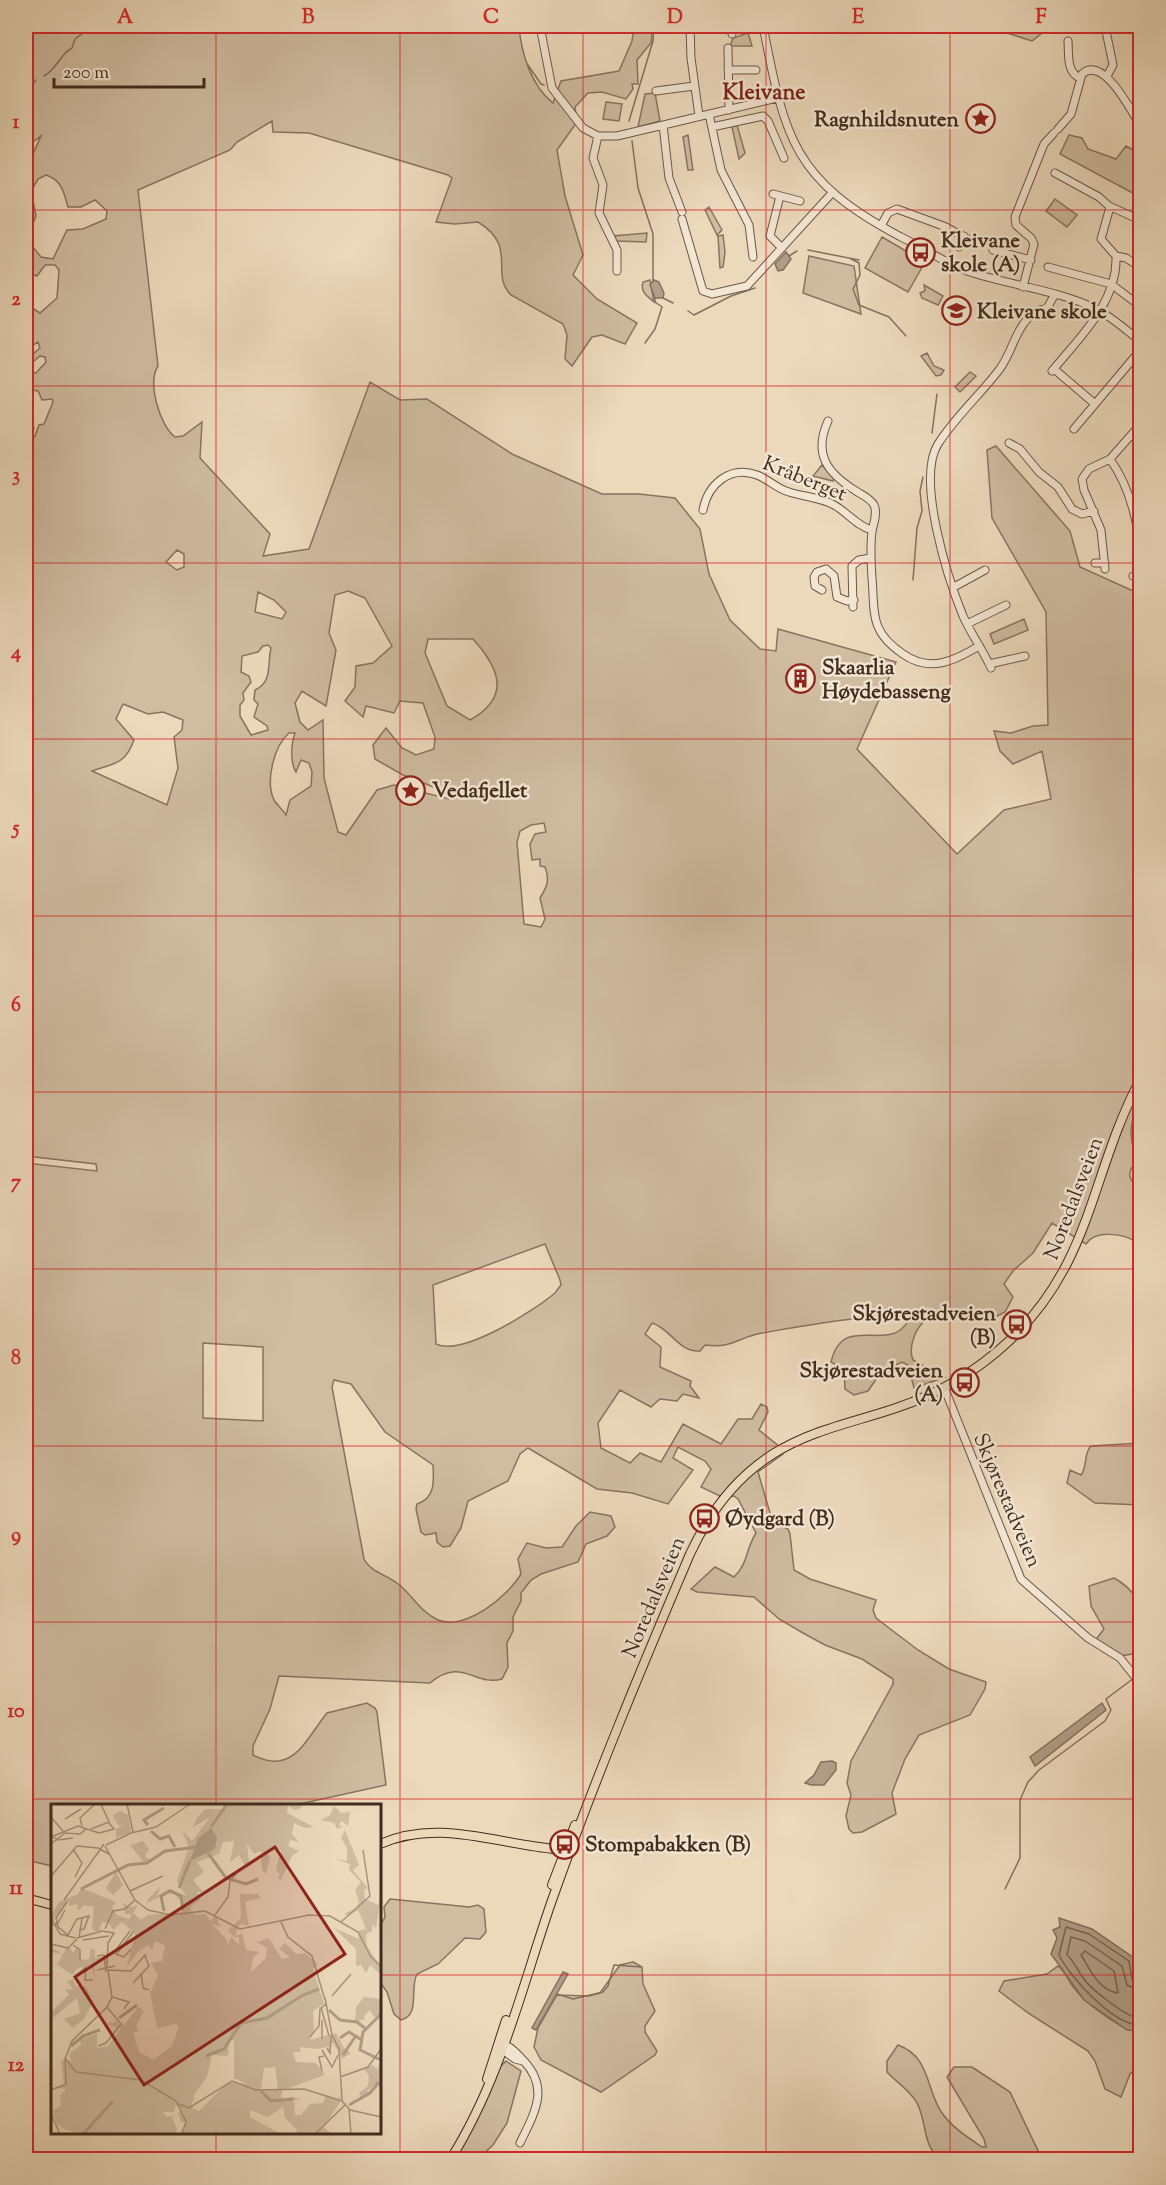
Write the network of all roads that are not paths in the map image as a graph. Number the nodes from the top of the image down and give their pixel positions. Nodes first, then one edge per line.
1 (540, 26) edge
2 (690, 26) edge
3 (730, 26) edge
4 (763, 26) edge
5 (1106, 26) edge
6 (732, 34) dead end
7 (1068, 40) dead end
8 (728, 48) dead end
9 (728, 70) junction
10 (756, 70) dead end
11 (1107, 76) junction
12 (1080, 78) junction
13 (694, 86) junction
14 (656, 91) dead end
15 (777, 98) junction
16 (729, 110) junction
17 (709, 114) junction
18 (699, 116) junction
19 (1140, 124) edge
20 (663, 125) junction
21 (712, 127) junction
22 (598, 136) junction
23 (784, 158) dead end
24 (1055, 173) dead end
25 (1084, 189) junction
26 (831, 193) junction
27 (1080, 197) dead end
28 (800, 201) dead end
29 (1110, 207) junction
30 (1140, 220) edge
31 (880, 226) junction
32 (964, 236) junction
33 (975, 243) dead end
34 (959, 247) dead end
35 (782, 248) junction
36 (993, 250) dead end
37 (1116, 256) junction
38 (753, 257) dead end
39 (1031, 260) junction
40 (1048, 267) dead end
41 (1140, 267) edge
42 (617, 271) dead end
43 (1111, 285) junction
44 (1023, 287) junction
45 (1051, 295) junction
46 (1140, 306) edge
47 (1100, 311) junction
48 (1140, 341) edge
49 (1126, 354) dead end
50 (1095, 404) junction
51 (828, 421) dead end
52 (1140, 425) edge
53 (1074, 429) dead end
54 (1133, 434) junction
55 (1009, 443) dead end
56 (1140, 444) edge
57 (1110, 459) junction
58 (703, 510) dead end
59 (1094, 511) junction
60 (872, 530) junction
61 (1140, 549) edge
62 (871, 558) junction
63 (1095, 563) dead end
64 (985, 570) dead end
65 (954, 587) junction
66 (822, 590) dead end
67 (1006, 605) dead end
68 (968, 624) junction
69 (979, 646) junction
70 (1025, 656) dead end
71 (1140, 1080) edge
72 (944, 1388) junction
73 (1140, 1683) edge
74 (381, 1844) edge
75 (564, 1855) junction
76 (26, 1898) edge
77 (51, 1905) edge
78 (501, 2047) junction
79 (520, 2143) dead end
80 (450, 2160) edge

1 - 22 street
2 - 13 street
3 - 6 street
4 - 15 street
5 - 11 street
7 - 12 street
8 - 9 street
9 - 10 street
9 - 16 street
11 - 12 street
11 - 19 street
12 - 39 street
13 - 14 street
13 - 18 street
15 - 16 street
15 - 26 street
16 - 17 street
17 - 18 street
17 - 21 street
18 - 20 street
20 - 22 street
20 - 35 street
21 - 23 street
21 - 38 street
22 - 42 street
24 - 25 street
25 - 27 street
25 - 29 street
26 - 31 street
26 - 35 street
28 - 35 street
29 - 30 street
29 - 37 street
31 - 32 street
31 - 44 street
32 - 33 street
32 - 34 street
36 - 39 street
37 - 41 street
37 - 43 street
39 - 44 street
40 - 43 street
43 - 46 street
43 - 47 street
44 - 45 street
45 - 47 street
45 - 65 street
47 - 48 street
47 - 50 street
49 - 50 street
50 - 53 street
51 - 60 street
52 - 54 street
54 - 56 street
54 - 57 street
55 - 59 street
57 - 59 street
57 - 61 street
58 - 60 street, Kråberget
59 - 63 street
60 - 62 street
62 - 66 street
62 - 69 street
64 - 65 street
65 - 68 street
67 - 68 street
68 - 69 street
69 - 70 street
71 - 72 main road, Noredalsveien
72 - 73 street, Skjørestadveien
72 - 75 main road, Noredalsveien
74 - 75 main road
75 - 78 main road, Noredalsveien
76 - 77 main road
78 - 79 street
78 - 80 main road, Noredalsveien

